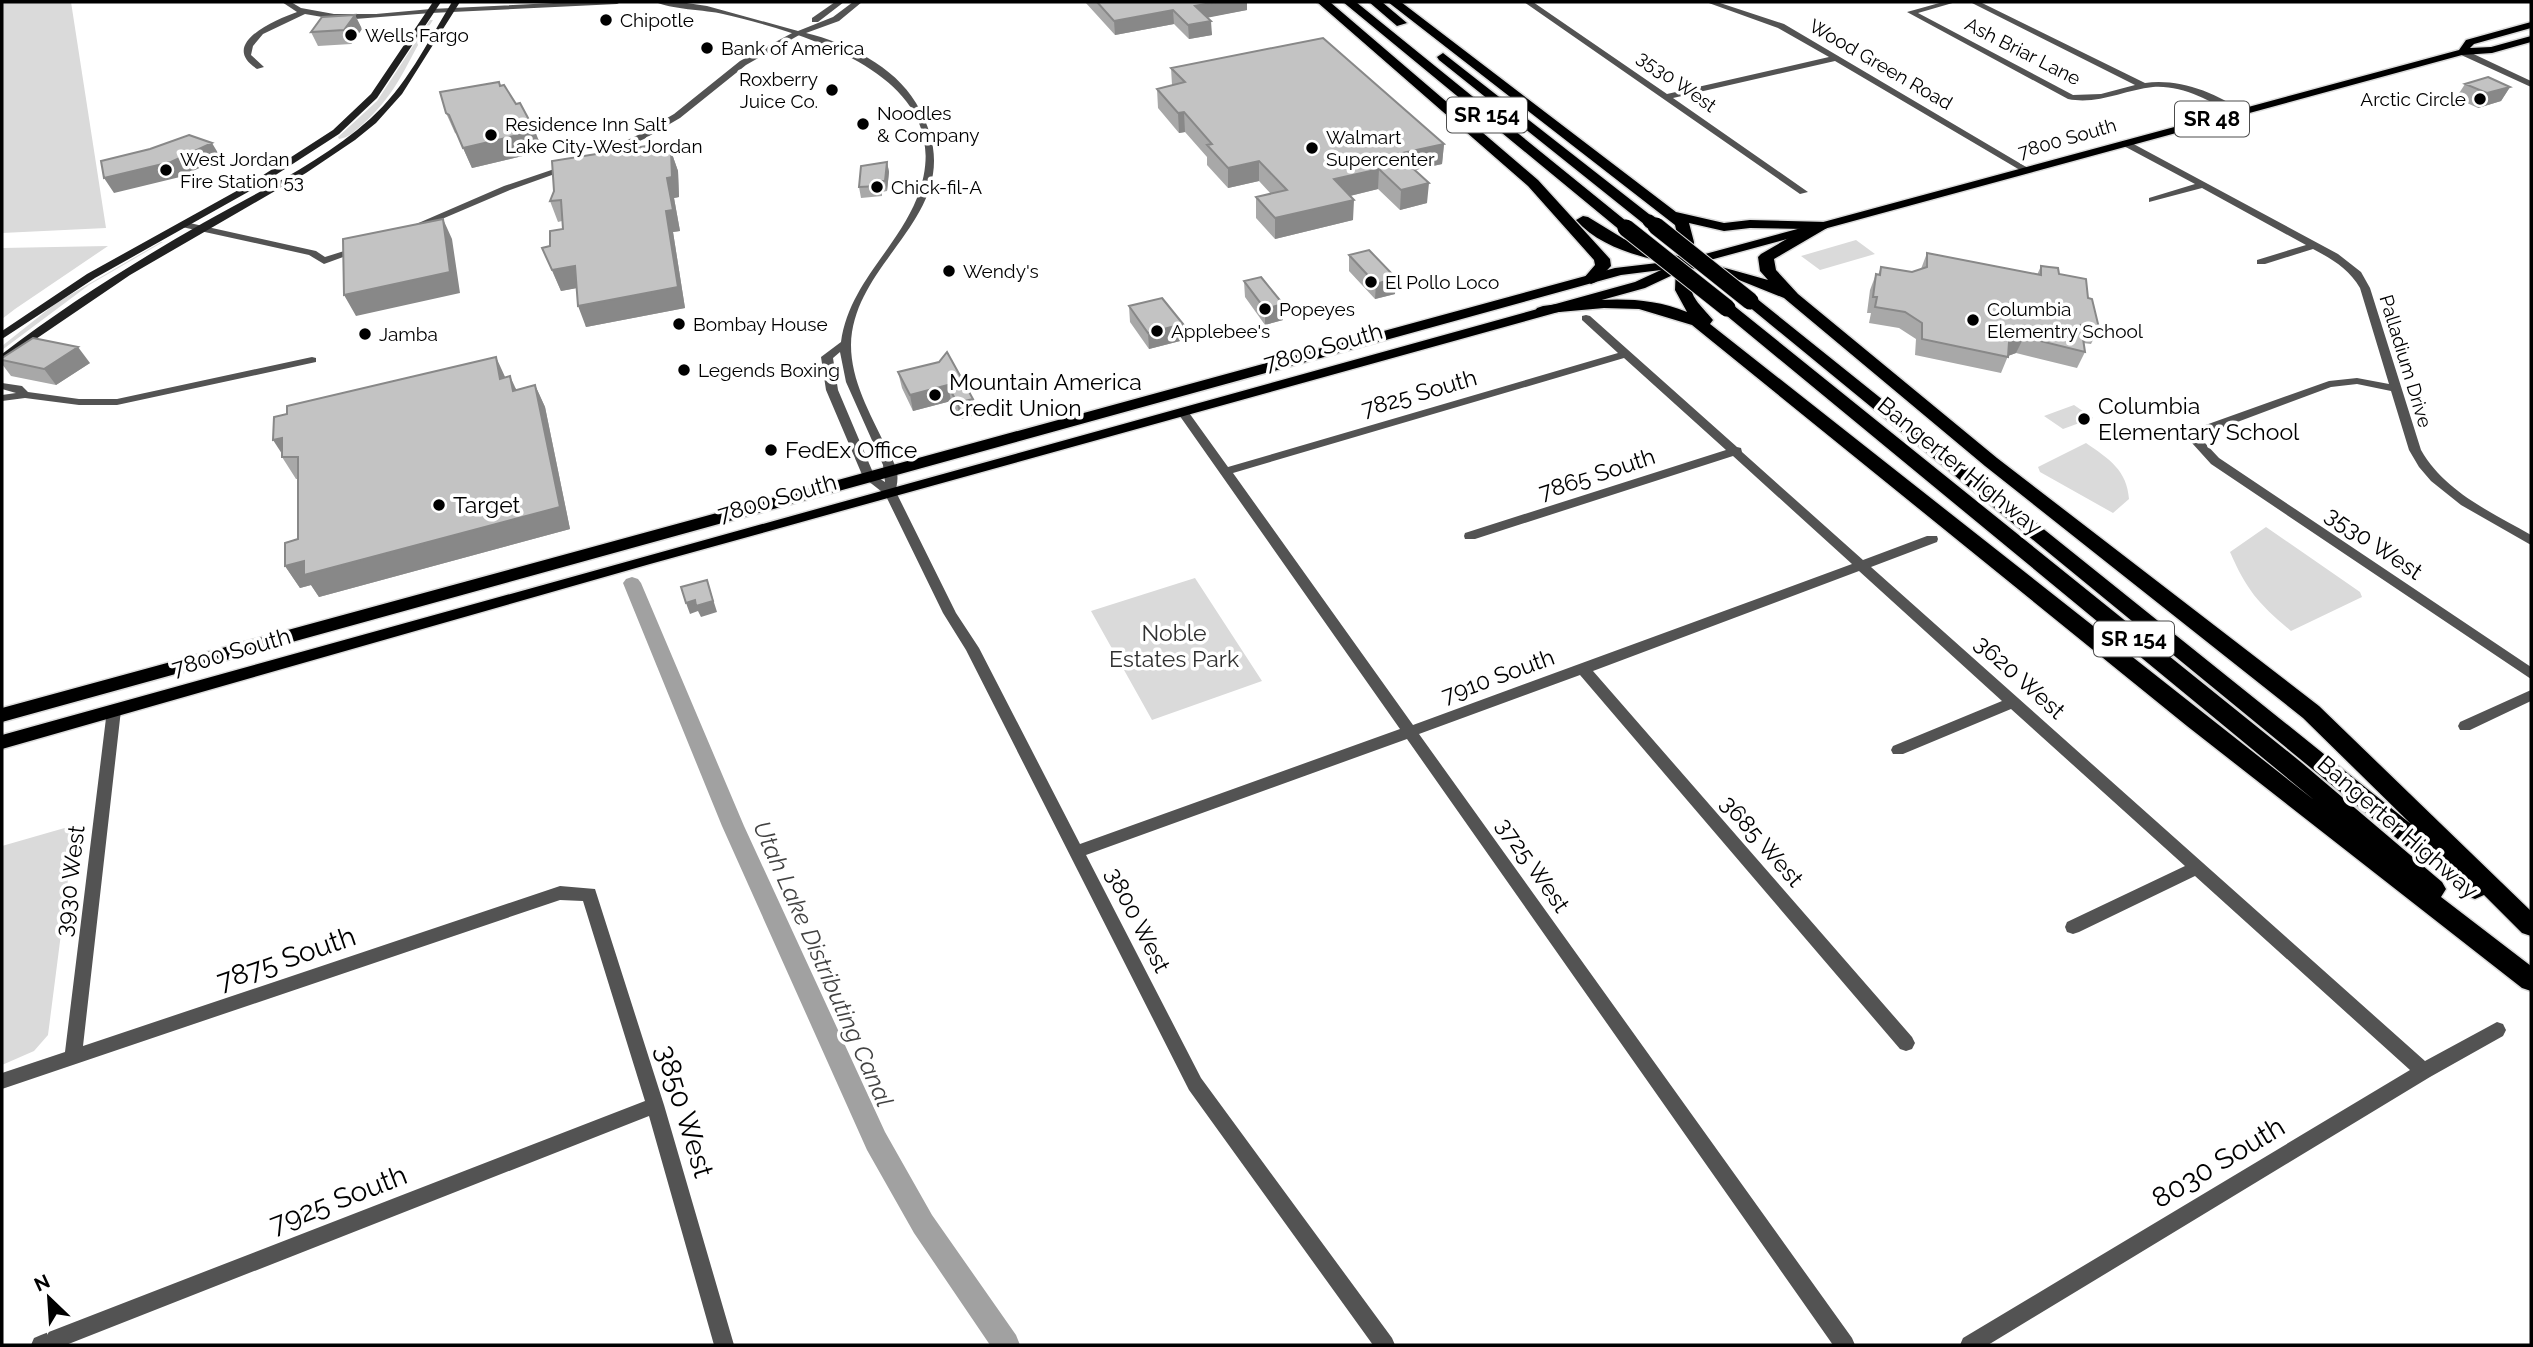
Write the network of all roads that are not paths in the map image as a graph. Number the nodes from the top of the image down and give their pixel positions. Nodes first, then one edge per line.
1 (286, 2) edge
2 (437, 2) edge
3 (456, 2) edge
4 (617, 2) edge
5 (660, 2) edge
6 (840, 2) edge
7 (858, 2) edge
8 (1323, 2) edge
9 (1349, 2) edge
10 (1375, 2) edge
11 (1394, 2) edge
12 (1528, 2) edge
13 (1710, 2) edge
14 (1952, 2) edge
15 (1974, 2) edge
16 (451, 10) junction
17 (431, 11) junction
18 (303, 12) junction
19 (2531, 25) edge
20 (797, 34) junction
21 (2531, 39) edge
22 (2462, 52) junction
23 (1837, 58) junction
24 (260, 67) dead end
25 (2531, 84) edge
26 (2143, 86) junction
27 (1665, 97) junction
28 (2238, 112) junction
29 (2125, 144) junction
30 (2028, 171) junction
31 (1533, 183) junction
32 (2203, 185) junction
33 (1803, 192) dead end
34 (2152, 200) dead end
35 (1675, 216) junction
36 (185, 225) junction
37 (1822, 225) junction
38 (199, 229) junction
39 (390, 237) edge
40 (370, 245) edge
41 (2315, 245) junction
42 (2261, 262) dead end
43 (1684, 264) junction
44 (1591, 279) junction
45 (1792, 297) junction
46 (1543, 311) junction
47 (1586, 318) dead end
48 (2, 336) edge
49 (845, 344) junction
50 (1728, 344) junction
51 (1626, 354) junction
52 (2, 359) edge
53 (312, 359) dead end
54 (2, 386) edge
55 (2397, 388) junction
56 (25, 395) junction
57 (2, 398) edge
58 (1182, 412) junction
59 (1737, 451) junction
60 (891, 471) junction
61 (1224, 472) junction
62 (869, 477) junction
63 (890, 492) junction
64 (1470, 536) dead end
65 (1933, 539) dead end
66 (2531, 541) edge
67 (614, 548) junction
68 (1863, 564) junction
69 (481, 607) junction
70 (1583, 669) junction
71 (2531, 674) edge
72 (2531, 695) edge
73 (2013, 702) junction
74 (114, 710) junction
75 (2, 715) edge
76 (2465, 726) dead end
77 (1409, 732) junction
78 (2, 742) edge
79 (1898, 750) dead end
80 (1077, 852) junction
81 (2198, 867) junction
82 (589, 894) joint
83 (2531, 926) edge
84 (2073, 927) dead end
85 (2531, 934) edge
86 (2531, 980) edge
87 (2497, 1030) dead end
88 (1906, 1043) dead end
89 (73, 1058) junction
90 (2424, 1071) junction
91 (2, 1081) edge
92 (655, 1105) junction
93 (41, 1345) edge
94 (724, 1345) edge
95 (1385, 1345) edge
96 (1845, 1345) edge
97 (1970, 1345) edge

1 - 18 street
2 - 17 main road
3 - 16 main road
4 - 16 street
5 - 20 street
6 - 20 street
7 - 20 street
8 - 31 highway
9 - 86 highway, Bangerter Highway / SR 154, bridge
10 - 85 highway, Bangerter Highway / SR 154, bridge
11 - 35 highway
12 - 27 street, 3530 West
13 - 23 street, Wood Green Road
14 - 26 street, Ash Briar Lane
15 - 26 street
16 - 17 street
16 - 38 main road
17 - 18 street
17 - 36 main road
18 - 24 street
19 - 22 main road, 7800 South / SR 48
20 - 39 street
20 - 49 street
21 - 22 main road, 7800 South / SR 48
22 - 25 street
22 - 28 main road, 7800 South / SR 48
23 - 27 street
23 - 30 street, Wood Green Road
26 - 28 street, Ash Briar Lane
27 - 33 street, 3530 West
28 - 29 main road, 7800 South / SR 48
29 - 30 main road, 7800 South / SR 48
29 - 32 street, Palladium Drive
30 - 37 main road, 7800 South / SR 48
31 - 43 highway
31 - 44 highway
32 - 34 street
32 - 41 street, Palladium Drive
35 - 37 highway
35 - 43 highway
36 - 38 street
36 - 48 main road
37 - 43 main road, 7800 South / SR 48
37 - 45 highway
38 - 40 street
38 - 52 main road
41 - 42 street
41 - 55 street, Palladium Drive
43 - 44 main road, 7800 South
43 - 45 highway
43 - 46 main road, 7800 South
43 - 50 highway
44 - 60 main road, 7800 South
45 - 83 highway
46 - 50 highway
46 - 58 main road, 7800 South
47 - 51 street, 3620 West
49 - 60 street
49 - 62 street
50 - 86 highway
51 - 59 street, 3620 West
51 - 61 street, 7825 South
53 - 56 street
54 - 56 street
55 - 66 street, Palladium Drive
55 - 71 street, 3530 West
56 - 57 street
58 - 61 street, 3725 West
58 - 63 main road, 7800 South
59 - 64 street, 7865 South
59 - 68 street, 3620 West
60 - 62 main road, 7800 South
60 - 63 street
61 - 77 street, 3725 West
62 - 63 street
62 - 67 main road, 7800 South
63 - 69 main road, 7800 South
63 - 80 street, 3800 West
65 - 68 street, 7910 South
67 - 69 main road
67 - 75 main road, 7800 South
68 - 70 street, 7910 South
68 - 73 street, 3620 West
69 - 74 main road, 7800 South
70 - 77 street, 7910 South
70 - 88 street, 3685 West
72 - 76 street
73 - 79 street
73 - 81 street, 3620 West
74 - 78 main road, 7800 South
74 - 89 street, 3930 West
77 - 80 street, 7910 South
77 - 96 street, 3725 West
80 - 95 street, 3800 West
81 - 84 street
81 - 90 street, 3620 West
82 - 89 street, 7875 South
82 - 92 street, 3850 West
87 - 90 street, 8030 South
89 - 91 street, 7875 South
90 - 97 street, 8030 South
92 - 93 street, 7925 South
92 - 94 street, 3850 West

